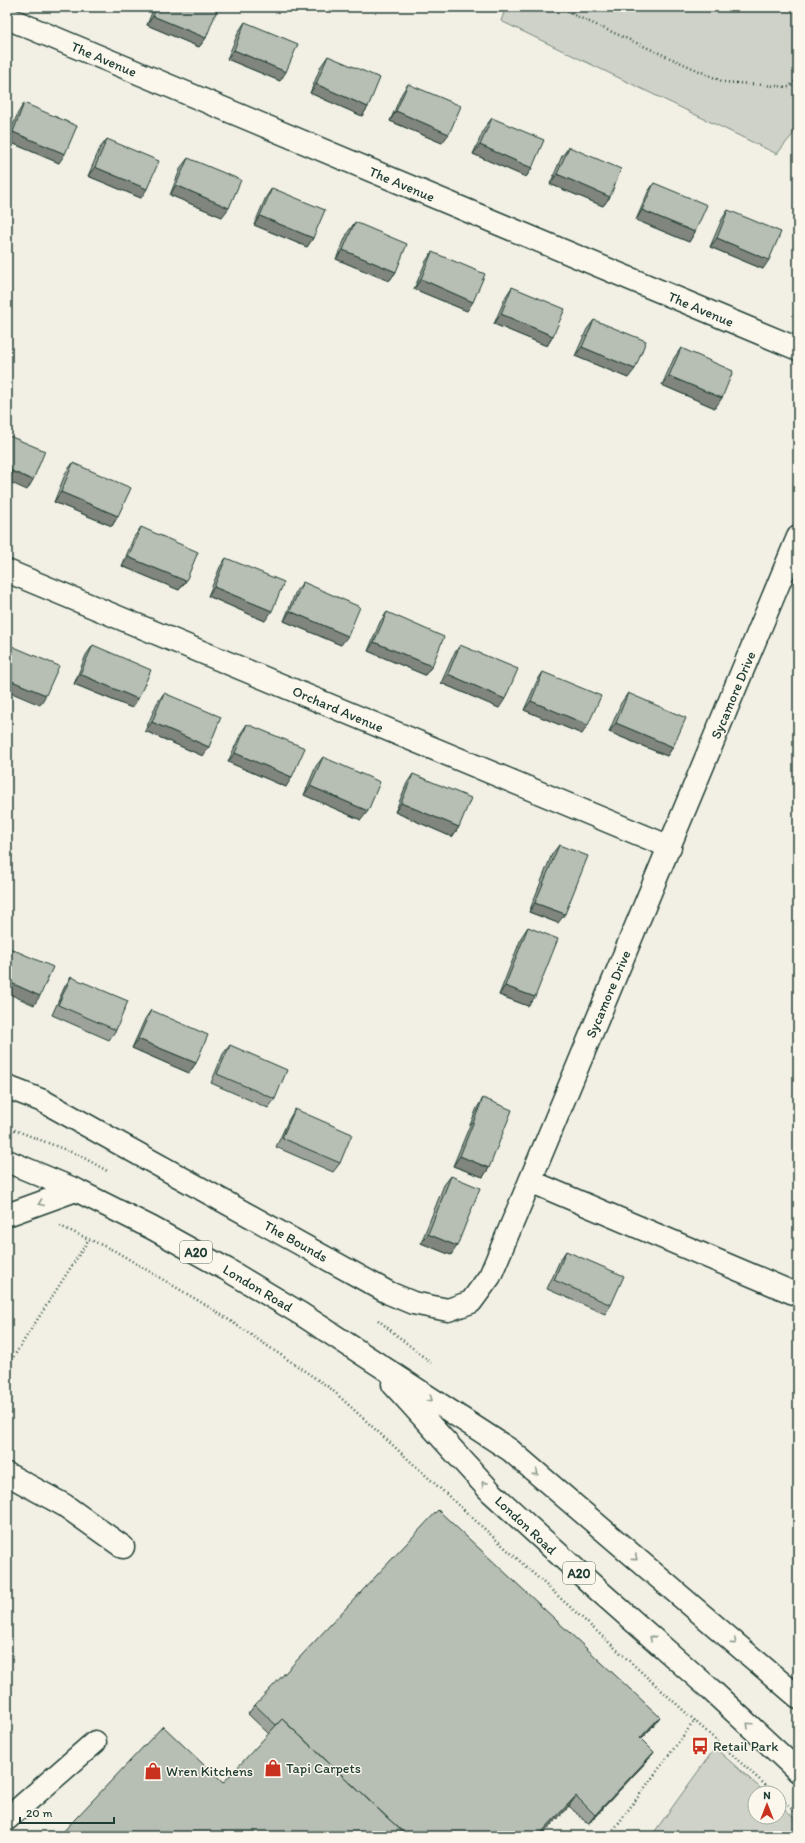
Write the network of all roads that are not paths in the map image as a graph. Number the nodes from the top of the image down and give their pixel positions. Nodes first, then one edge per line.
1 (7, 18) edge
2 (798, 349) edge
3 (798, 537) edge
4 (7, 571) edge
5 (670, 847) junction
6 (7, 1087) edge
7 (7, 1161) edge
8 (530, 1181) junction
9 (76, 1190) junction
10 (16, 1212) edge
11 (798, 1295) edge
12 (374, 1362) junction
13 (7, 1474) edge
14 (123, 1547) dead end
15 (798, 1697) edge
16 (95, 1742) dead end
17 (798, 1770) edge
18 (7, 1819) edge

1 - 2 street, The Avenue
3 - 5 street, Sycamore Drive
4 - 5 street, Orchard Avenue
5 - 8 street, Sycamore Drive
6 - 8 street, The Bounds
7 - 9 street, London Road / A20
8 - 11 street
9 -> 10 street
9 - 12 street, London Road / A20
12 -> 15 street, London Road / A20
17 -> 12 street, London Road / A20
13 - 14 street
16 - 18 street

